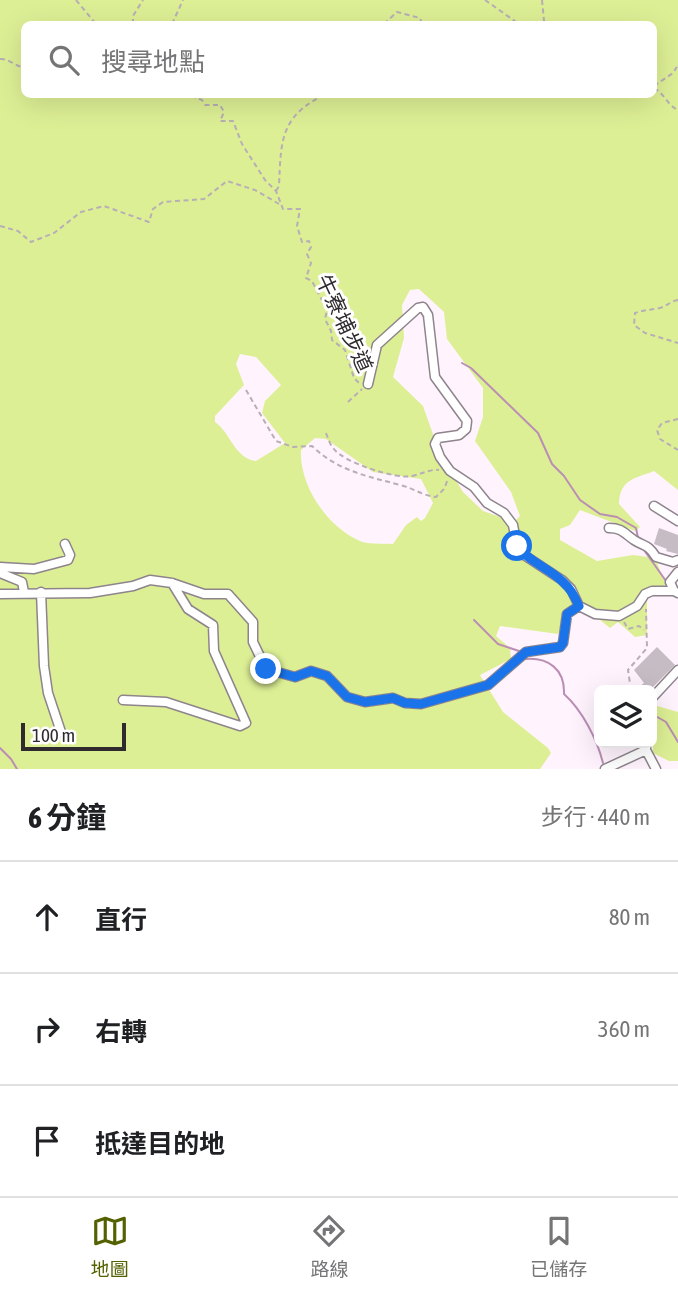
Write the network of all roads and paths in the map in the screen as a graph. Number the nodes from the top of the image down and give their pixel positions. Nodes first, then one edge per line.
1 (76, 0) edge
2 (143, 0) edge
3 (183, 0) edge
4 (485, 0) edge
5 (542, 0) edge
6 (94, 21) edge
7 (133, 21) edge
8 (174, 21) edge
9 (387, 21) edge
10 (421, 21) edge
11 (515, 21) edge
12 (544, 21) edge
13 (0, 59) edge
14 (678, 65) edge
15 (21, 67) edge
16 (657, 85) edge
17 (657, 90) edge
18 (197, 98) edge
19 (318, 98) edge
20 (678, 110) edge
21 (276, 191) junction
22 (280, 204) junction
23 (286, 209) junction
24 (282, 215) dead end
25 (0, 226) edge
26 (678, 300) edge
27 (678, 343) edge
28 (368, 384) junction
29 (246, 390) dead end
30 (348, 402) dead end
31 (678, 419) edge
32 (326, 433) dead end
33 (678, 450) edge
34 (450, 471) junction
35 (654, 506) dead end
36 (678, 521) edge
37 (609, 528) dead end
38 (65, 544) dead end
39 (678, 560) edge
40 (0, 570) edge
41 (678, 572) edge
42 (172, 583) junction
43 (24, 592) junction
44 (41, 592) junction
45 (676, 592) edge
46 (0, 594) edge
47 (645, 594) junction
48 (579, 606) junction
49 (619, 615) junction
50 (646, 631) junction
51 (678, 670) edge
52 (630, 685) edge
53 (657, 693) edge
54 (123, 700) dead end
55 (61, 732) dead end
56 (642, 748) edge
57 (647, 748) edge
58 (605, 769) edge
59 (656, 769) edge

1 - 6 path
2 - 7 path
3 - 8 path
4 - 11 path
5 - 12 path
9 - 10 path
13 - 15 path
14 - 16 path
17 - 20 path
18 - 21 path
19 - 21 path
21 - 22 path
22 - 23 path, 牛寮埔步道
22 - 25 path, 牛寮埔步道
23 - 24 path
23 - 28 path, 牛寮埔步道
26 - 27 path
28 - 30 path
28 - 34 street
29 - 34 path
31 - 33 path
32 - 34 path
34 - 48 street
35 - 36 street
37 - 39 street
38 - 40 street
40 - 43 street
41 - 45 street
42 - 44 street
42 - 48 street
42 - 54 street
43 - 44 street
43 - 46 street
44 - 55 street
45 - 47 street
47 - 49 street
47 - 50 path
48 - 49 street
49 - 50 path
50 - 52 path
51 - 53 street
56 - 58 street
57 - 59 street

